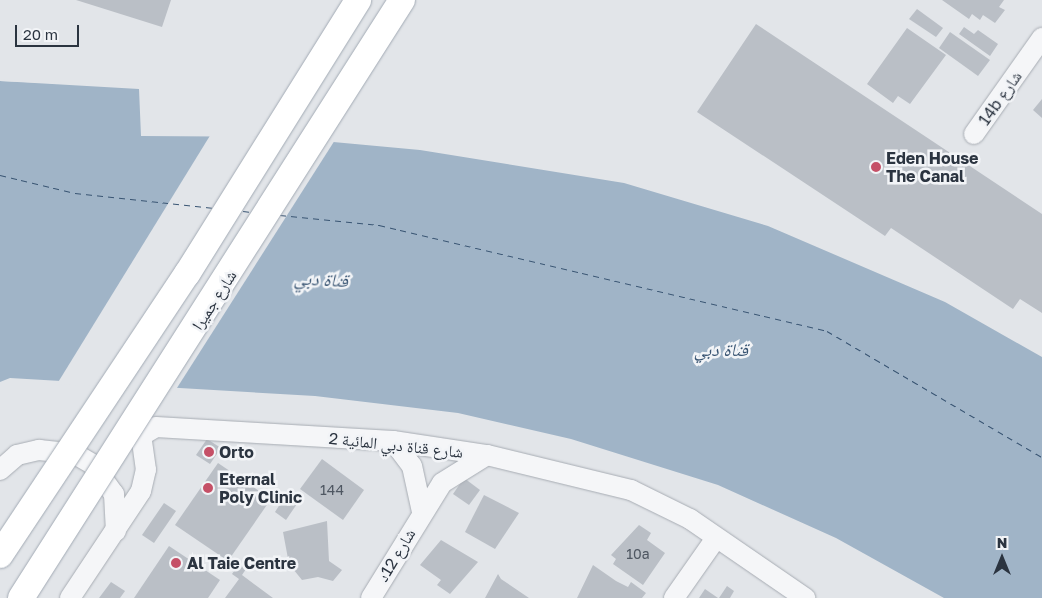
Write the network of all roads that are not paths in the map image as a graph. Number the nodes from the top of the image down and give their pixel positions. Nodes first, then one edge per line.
1 (358, 0) edge
2 (402, 0) edge
3 (1042, 38) edge
4 (974, 134) dead end
5 (393, 441) junction
6 (487, 455) junction
7 (0, 470) edge
8 (422, 512) junction
9 (116, 531) junction
10 (716, 538) junction
11 (0, 555) edge
12 (21, 598) edge
13 (70, 598) edge
14 (371, 598) edge
15 (674, 598) edge
16 (805, 598) edge

1 - 11 main road, bridge
2 - 12 main road, شارع جميرا, bridge
3 - 4 street, 14b شارع
5 - 6 street, شارع قناة دبي المائية 2
5 - 8 street, شارع 12د
5 - 9 street, شارع قناة دبي المائية 2
6 - 8 street, شارع 12د
6 - 10 street, شارع قناة دبي المائية 2
7 - 9 street
8 - 14 street, شارع 12د
9 - 13 street, شارع قناة دبي المائية 2
10 - 15 street
10 - 16 street, شارع قناة دبي المائية 2

